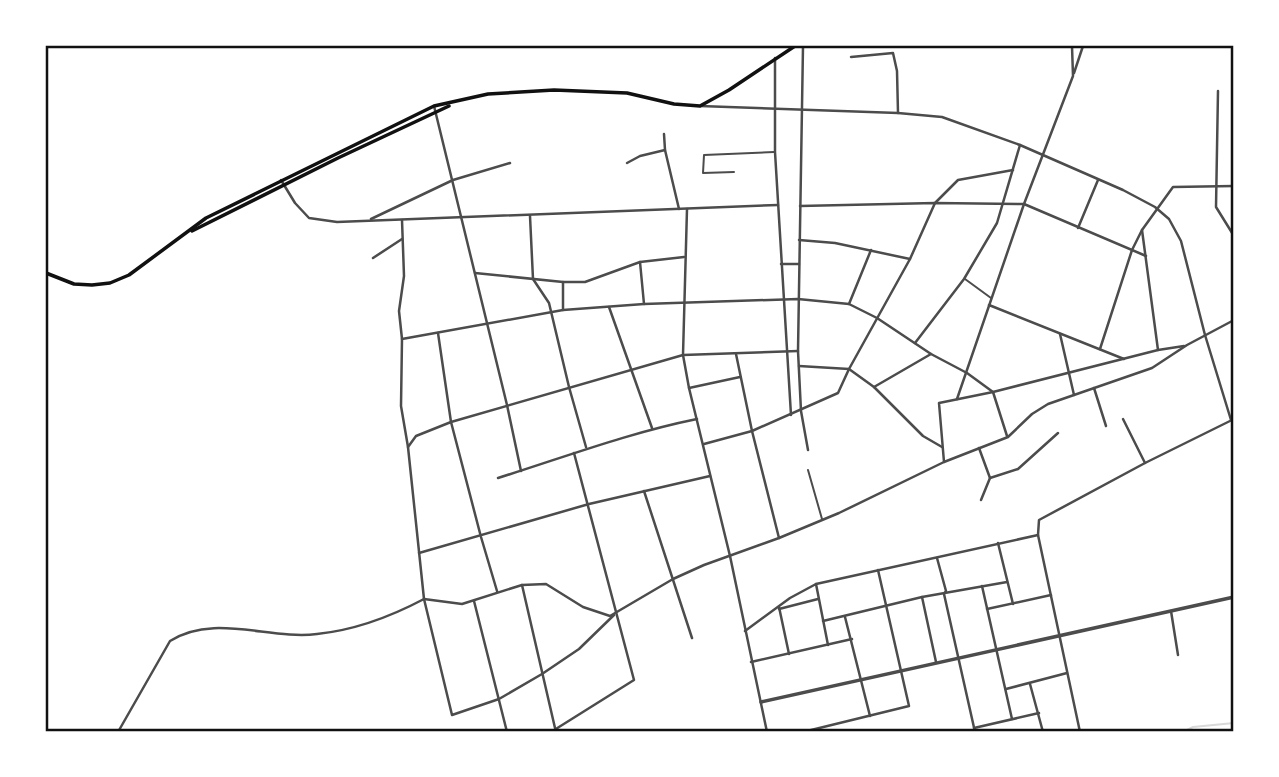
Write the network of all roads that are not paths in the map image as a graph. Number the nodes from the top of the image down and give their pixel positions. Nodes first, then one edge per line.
1 (794, 46) edge
2 (803, 46) edge
3 (1072, 46) edge
4 (1083, 46) edge
5 (850, 57) dead end
6 (775, 58) junction
7 (1073, 76) junction
8 (1218, 91) dead end
9 (700, 106) junction
10 (435, 109) junction
11 (775, 109) junction
12 (801, 109) junction
13 (898, 113) junction
14 (664, 134) dead end
15 (372, 139) junction
16 (1020, 145) junction
17 (665, 150) junction
18 (775, 152) junction
19 (1043, 156) junction
20 (510, 163) dead end
21 (627, 163) dead end
22 (1013, 170) junction
23 (734, 172) dead end
24 (281, 180) junction
25 (453, 180) junction
26 (1098, 180) junction
27 (285, 186) junction
28 (1234, 186) edge
29 (1216, 187) junction
30 (1003, 202) junction
31 (935, 203) junction
32 (1024, 204) junction
33 (778, 205) junction
34 (800, 206) junction
35 (679, 209) junction
36 (687, 209) junction
37 (1156, 209) junction
38 (530, 216) junction
39 (461, 218) junction
40 (368, 220) junction
41 (402, 220) junction
42 (1078, 228) junction
43 (1142, 230) junction
44 (186, 234) junction
45 (1234, 236) edge
46 (402, 239) junction
47 (799, 240) junction
48 (871, 250) junction
49 (1132, 250) junction
50 (1146, 256) junction
51 (684, 257) junction
52 (373, 258) dead end
53 (910, 259) junction
54 (640, 262) junction
55 (781, 264) junction
56 (799, 264) junction
57 (46, 272) edge
58 (474, 273) junction
59 (533, 279) junction
60 (964, 279) junction
61 (563, 282) junction
62 (991, 298) junction
63 (799, 299) junction
64 (784, 300) junction
65 (644, 304) junction
66 (685, 304) junction
67 (849, 304) junction
68 (989, 304) junction
69 (608, 307) junction
70 (563, 310) junction
71 (552, 312) junction
72 (877, 318) junction
73 (1234, 320) edge
74 (487, 324) junction
75 (438, 334) junction
76 (1060, 334) junction
77 (1205, 335) junction
78 (402, 339) junction
79 (915, 343) junction
80 (1187, 345) junction
81 (1101, 349) junction
82 (1158, 350) junction
83 (786, 351) junction
84 (797, 351) junction
85 (736, 353) junction
86 (931, 354) junction
87 (683, 355) junction
88 (1124, 359) junction
89 (798, 366) junction
90 (849, 369) junction
91 (633, 370) junction
92 (967, 373) junction
93 (1069, 373) junction
94 (740, 377) junction
95 (569, 387) junction
96 (874, 387) junction
97 (689, 388) junction
98 (1094, 388) junction
99 (993, 393) junction
100 (1074, 395) junction
101 (957, 399) junction
102 (507, 405) junction
103 (801, 411) junction
104 (791, 415) junction
105 (697, 419) junction
106 (1123, 419) dead end
107 (1232, 420) edge
108 (452, 422) junction
109 (1106, 426) dead end
110 (652, 428) junction
111 (752, 431) junction
112 (1058, 433) dead end
113 (1007, 438) junction
114 (704, 444) junction
115 (408, 447) junction
116 (586, 447) junction
117 (942, 447) junction
118 (979, 448) junction
119 (808, 450) dead end
120 (575, 453) junction
121 (944, 462) junction
122 (1145, 463) junction
123 (808, 470) dead end
124 (521, 471) junction
125 (711, 475) junction
126 (498, 478) dead end
127 (990, 478) junction
128 (644, 490) junction
129 (981, 500) dead end
130 (589, 504) junction
131 (822, 520) junction
132 (1038, 535) junction
133 (481, 537) junction
134 (779, 538) junction
135 (998, 543) junction
136 (419, 553) junction
137 (730, 556) junction
138 (936, 556) junction
139 (878, 569) junction
140 (673, 579) junction
141 (1007, 582) junction
142 (816, 584) junction
143 (522, 585) junction
144 (982, 586) junction
145 (497, 591) junction
146 (944, 594) junction
147 (1052, 595) junction
148 (922, 597) junction
149 (1234, 597) edge
150 (818, 598) junction
151 (424, 600) junction
152 (474, 601) junction
153 (1013, 604) junction
154 (884, 605) junction
155 (779, 608) junction
156 (987, 609) junction
157 (1171, 611) junction
158 (617, 612) junction
159 (845, 616) junction
160 (823, 621) junction
161 (744, 631) junction
162 (1060, 636) junction
163 (692, 638) dead end
164 (852, 639) junction
165 (828, 645) junction
166 (997, 649) junction
167 (789, 654) junction
168 (1178, 654) dead end
169 (958, 658) junction
170 (751, 662) junction
171 (936, 663) junction
172 (900, 670) junction
173 (1067, 673) junction
174 (542, 674) junction
175 (862, 680) junction
176 (1029, 683) junction
177 (1005, 689) junction
178 (499, 699) junction
179 (761, 702) junction
180 (1039, 713) junction
181 (870, 716) junction
182 (1012, 719) junction
183 (553, 730) edge
184 (975, 730) edge
185 (118, 732) edge
186 (507, 732) edge
187 (767, 732) edge
188 (803, 732) edge
189 (1043, 732) edge
190 (1080, 732) edge

1 - 6 main road
2 - 12 street
3 - 7 street
4 - 7 street
5 - 13 street
6 - 9 main road
6 - 11 street
7 - 19 street
8 - 29 street
9 - 10 main road
9 - 11 street
10 - 15 main road
10 - 25 street
11 - 12 street
11 - 18 street
12 - 13 street
12 - 34 street
13 - 16 street
14 - 17 street
15 - 24 main road
15 - 27 main road
16 - 19 street
16 - 22 street
17 - 21 street
17 - 35 street
18 - 23 lane
18 - 33 street
19 - 26 street
19 - 32 street
20 - 25 street
22 - 30 street
22 - 31 street
24 - 27 street
24 - 44 main road
25 - 39 street
25 - 40 street
26 - 37 street
26 - 42 street
27 - 40 street
27 - 44 main road
28 - 29 street
29 - 37 street
29 - 45 street
30 - 31 street
30 - 32 street
30 - 60 street
31 - 34 street
31 - 53 street
32 - 42 street
32 - 62 street
33 - 36 street
33 - 55 street
34 - 47 street
35 - 36 street
35 - 38 street
36 - 51 street
37 - 43 street
37 - 77 street
38 - 39 street
38 - 59 street
39 - 41 street
39 - 58 street
40 - 41 street
41 - 46 street
42 - 49 street
43 - 49 street
43 - 50 street
44 - 57 main road
46 - 52 street
46 - 78 street
47 - 48 street
47 - 56 street
48 - 53 street
48 - 67 street
49 - 50 street
49 - 81 street
50 - 82 street
51 - 54 street
51 - 66 street
53 - 72 street
54 - 61 street
54 - 65 street
55 - 56 street
55 - 64 street
56 - 63 street
58 - 59 street
58 - 74 street
59 - 61 street
59 - 71 street
60 - 62 lane
60 - 79 street
61 - 70 street
62 - 68 street
63 - 64 street
63 - 67 street
63 - 84 street
64 - 66 street
64 - 83 street
65 - 66 street
65 - 69 street
66 - 87 street
67 - 72 street
68 - 76 street
68 - 92 street
69 - 70 street
69 - 91 street
70 - 71 street
71 - 74 street
71 - 95 street
72 - 79 street
72 - 90 street
73 - 77 street
74 - 75 street
74 - 102 street
75 - 78 street
75 - 108 street
76 - 81 street
76 - 93 street
77 - 80 street
77 - 107 street
78 - 115 street
79 - 86 street
80 - 82 street
80 - 98 street
81 - 88 street
82 - 88 street
83 - 84 street
83 - 85 street
83 - 104 street
84 - 89 street
85 - 87 street
85 - 94 street
86 - 92 street
86 - 96 street
87 - 91 street
87 - 97 street
88 - 93 street
89 - 90 street
89 - 103 street
90 - 96 street
90 - 103 street
91 - 95 street
91 - 110 street
92 - 99 street
92 - 101 street
93 - 99 street
93 - 100 street
94 - 97 street
94 - 111 street
95 - 102 street
95 - 116 street
96 - 117 street
97 - 105 street
98 - 100 street
98 - 109 street
99 - 101 street
99 - 113 street
100 - 113 street
101 - 117 street
102 - 108 street
102 - 124 street
103 - 104 street
103 - 119 street
104 - 111 street
105 - 110 street
105 - 114 street
106 - 122 street
107 - 122 street
108 - 115 street
108 - 133 street
110 - 116 street
111 - 114 street
111 - 134 street
112 - 127 street
113 - 118 street
114 - 125 street
115 - 136 street
116 - 120 street
117 - 121 street
118 - 121 street
118 - 127 street
120 - 124 street
120 - 130 street
121 - 131 street
122 - 132 street
123 - 131 lane
124 - 126 street
125 - 128 street
125 - 137 street
127 - 129 street
128 - 130 street
128 - 140 street
130 - 133 street
130 - 158 street
131 - 134 street
132 - 135 street
132 - 147 street
133 - 136 street
133 - 145 street
134 - 137 street
135 - 138 street
135 - 141 street
136 - 151 street
137 - 140 street
137 - 161 street
138 - 139 street
138 - 146 street
139 - 142 street
139 - 154 street
140 - 158 street
140 - 163 street
141 - 144 street
141 - 153 street
142 - 150 street
142 - 155 street
143 - 145 street
143 - 158 street
143 - 174 street
144 - 146 street
144 - 156 street
145 - 152 street
146 - 148 street
146 - 169 street
147 - 153 street
147 - 162 street
148 - 154 street
148 - 171 street
149 - 157 street
150 - 155 street
150 - 160 street
151 - 152 street
151 - 178 street
151 - 185 street
152 - 178 street
153 - 156 street
154 - 159 street
154 - 172 street
155 - 161 street
155 - 167 street
156 - 166 street
157 - 162 street
157 - 168 street
158 - 174 street
158 - 183 street
159 - 160 street
159 - 164 street
160 - 165 street
161 - 170 street
162 - 166 street
162 - 173 street
164 - 165 street
164 - 175 street
165 - 167 street
166 - 169 street
166 - 177 street
167 - 170 street
169 - 171 street
169 - 184 street
170 - 179 street
171 - 172 street
172 - 175 street
172 - 181 street
173 - 176 street
173 - 190 street
174 - 178 street
174 - 183 street
175 - 179 street
175 - 181 street
176 - 177 street
176 - 180 street
177 - 182 street
178 - 186 street
179 - 187 street
180 - 182 street
180 - 189 street
181 - 188 street
182 - 184 street

